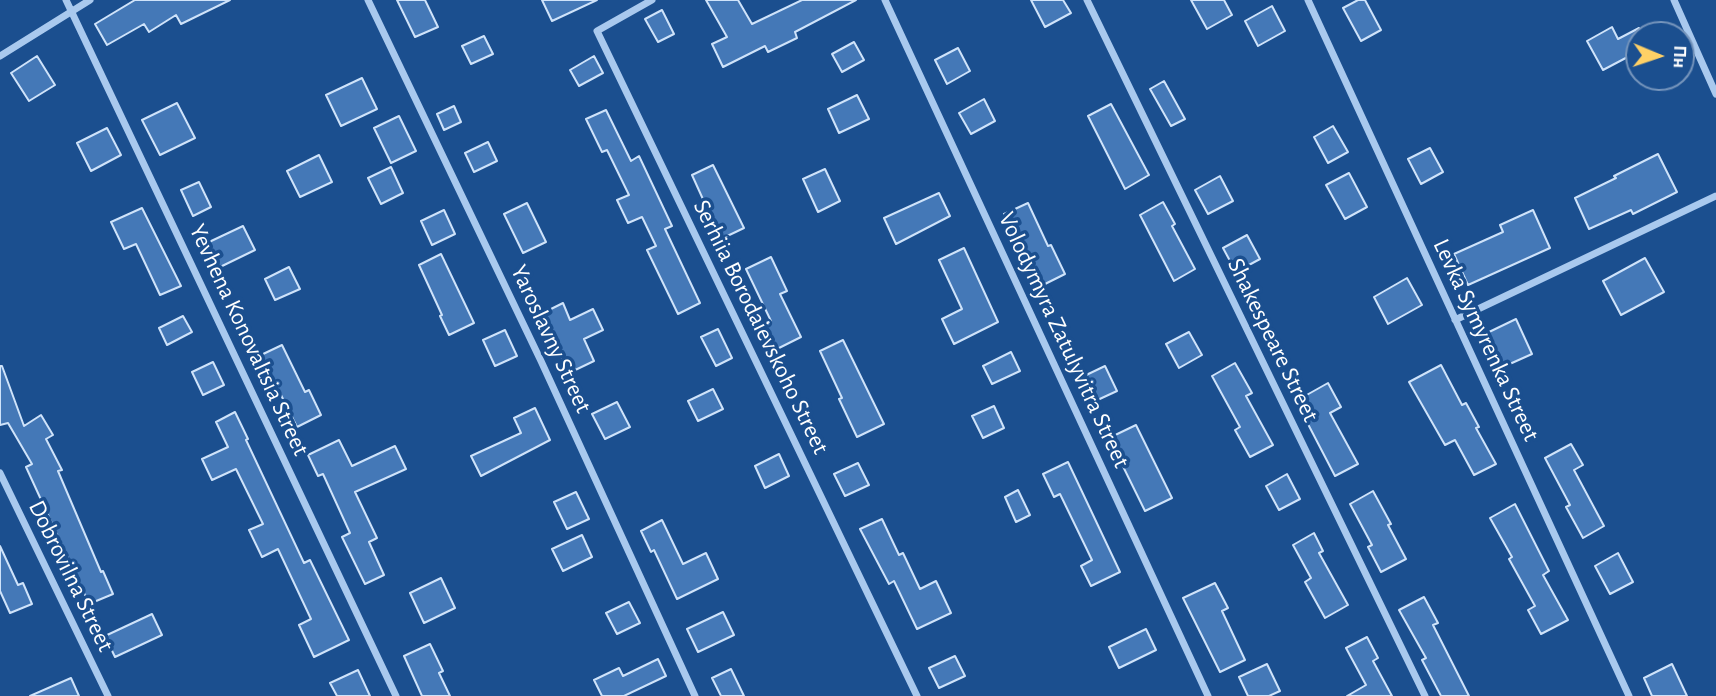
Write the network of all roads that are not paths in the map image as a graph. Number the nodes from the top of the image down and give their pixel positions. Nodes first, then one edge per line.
1 (66, 0) edge
2 (90, 0) edge
3 (368, 0) edge
4 (652, 0) edge
5 (885, 0) edge
6 (1087, 0) edge
7 (1308, 0) edge
8 (1674, 0) edge
9 (72, 11) junction
10 (0, 56) edge
11 (1716, 94) edge
12 (1716, 196) edge
13 (1455, 320) junction
14 (0, 473) edge
15 (108, 696) edge
16 (396, 696) edge
17 (695, 696) edge
18 (917, 696) edge
19 (1208, 696) edge
20 (1425, 696) edge
21 (1629, 696) edge

1 - 9 street, Yevhena Konovaltsia Street
2 - 9 street
3 - 17 street, Yaroslavny Street
4 - 18 street, Serhiia Borodaievskoho Street
5 - 19 street, Volodymyra Zatulyvitra Street
6 - 20 street, Shakespeare Street
7 - 13 street, Levka Symyrenka Street
8 - 11 street
9 - 10 street
9 - 16 street, Yevhena Konovaltsia Street
12 - 13 street
13 - 21 street, Levka Symyrenka Street
14 - 15 street, Dobrovilna Street

